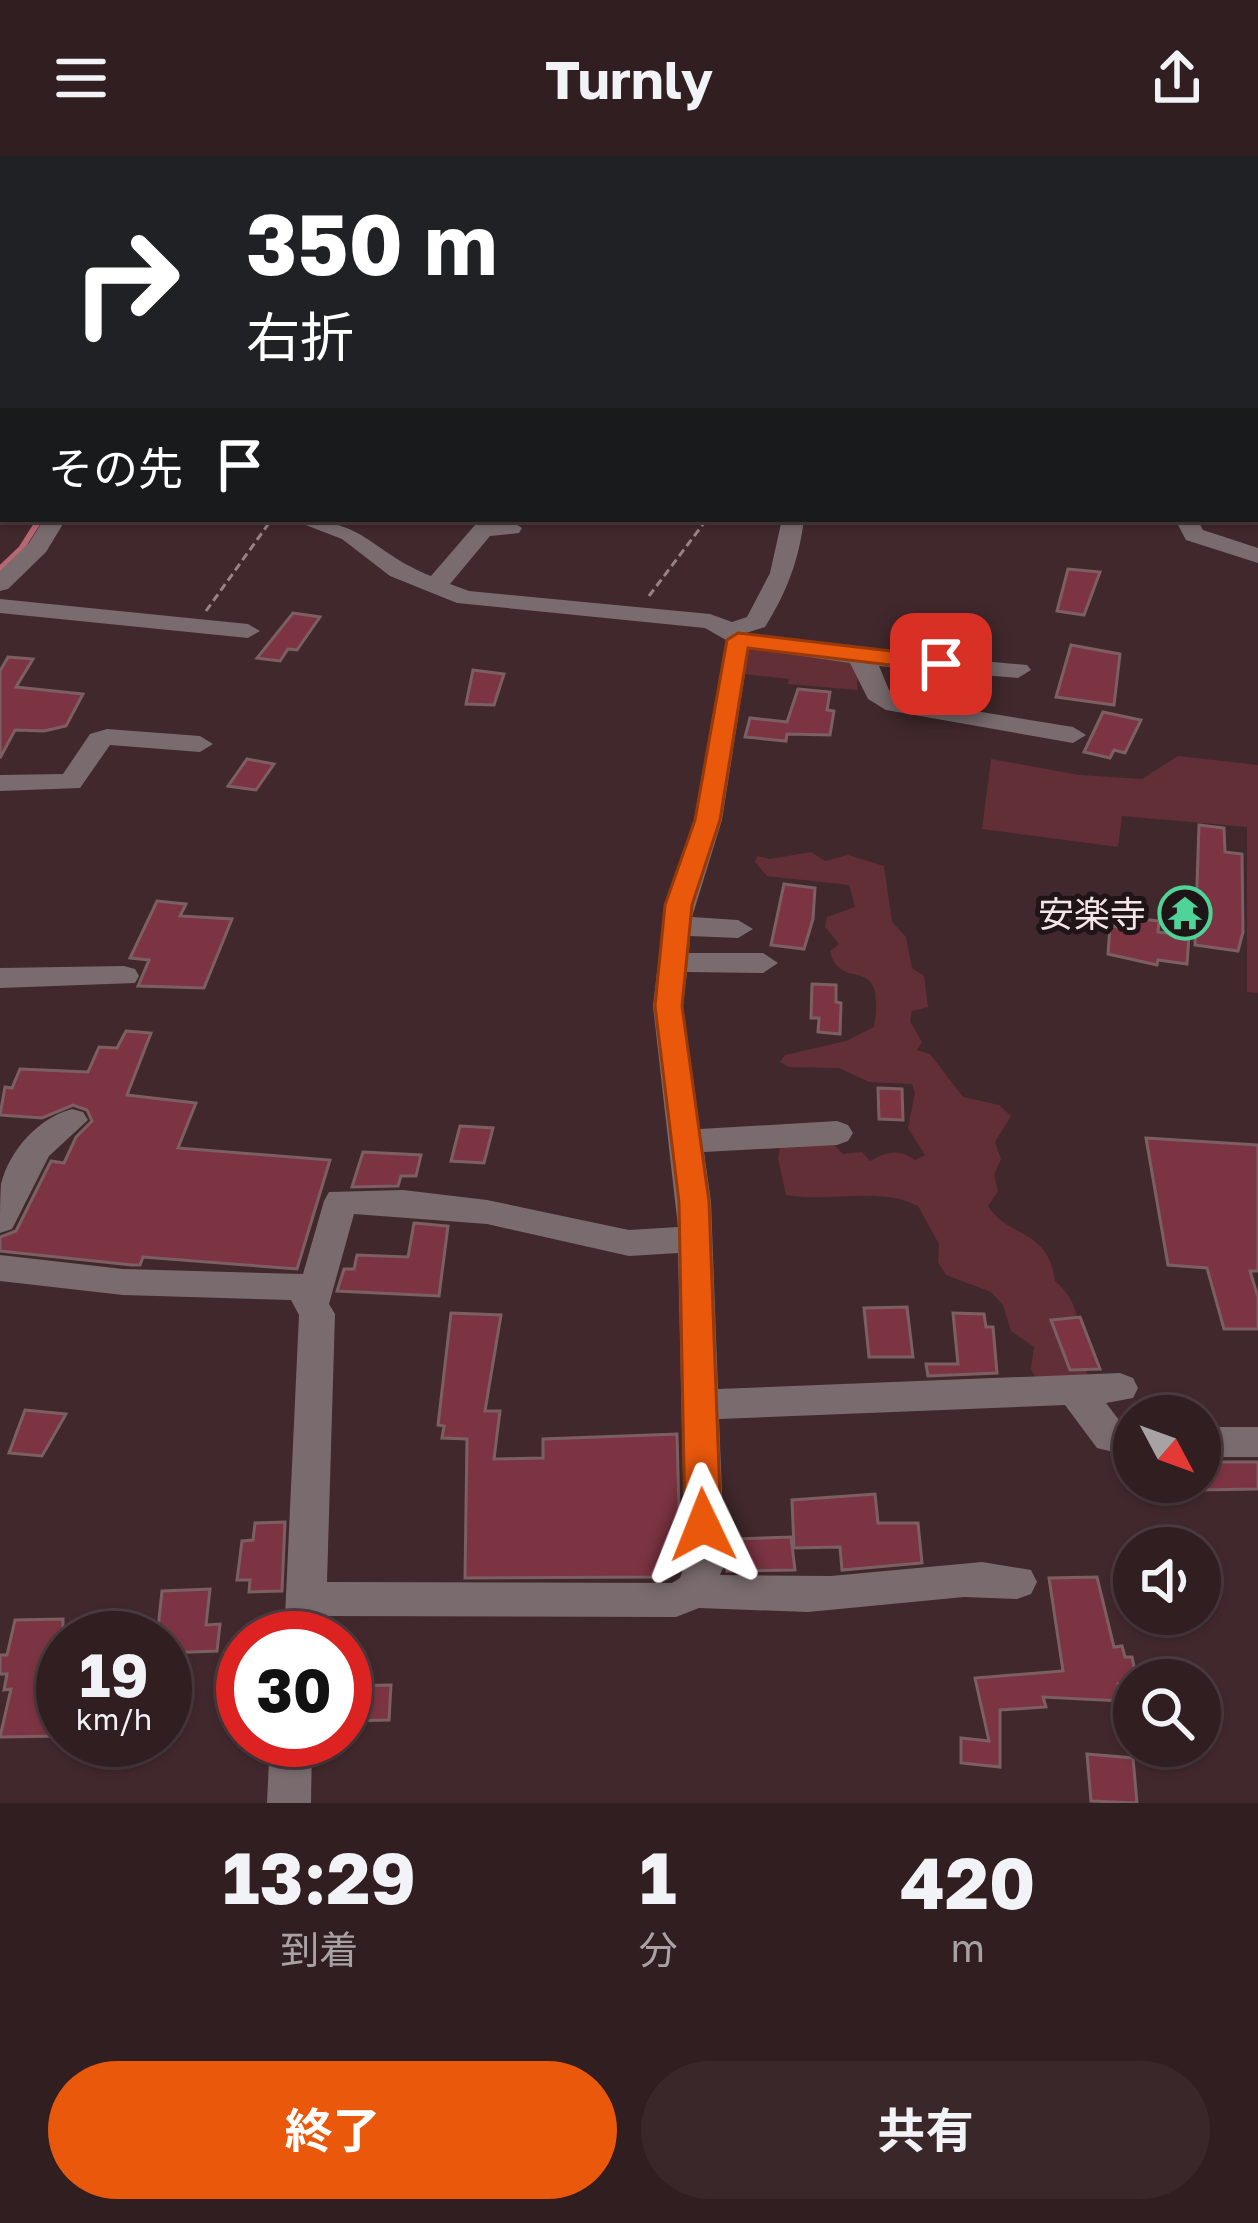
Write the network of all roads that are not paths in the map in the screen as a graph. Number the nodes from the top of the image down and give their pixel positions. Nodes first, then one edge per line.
1 (53, 522) edge
2 (311, 522) edge
3 (793, 522) edge
4 (1188, 522) edge
5 (1197, 522) edge
6 (511, 528) dead end
7 (1258, 539) edge
8 (1258, 556) edge
9 (5, 574) edge
10 (434, 588) junction
11 (0, 607) edge
12 (248, 631) dead end
13 (734, 635) junction
14 (858, 657) junction
15 (1018, 670) dead end
16 (1073, 735) dead end
17 (200, 744) dead end
18 (0, 783) edge
19 (677, 926) junction
20 (738, 929) dead end
21 (673, 962) junction
22 (763, 963) dead end
23 (124, 976) dead end
24 (0, 978) edge
25 (72, 1120) dead end
26 (837, 1133) dead end
27 (686, 1141) junction
28 (0, 1220) edge
29 (692, 1239) junction
30 (0, 1268) edge
31 (314, 1302) junction
32 (1120, 1388) dead end
33 (1076, 1392) junction
34 (698, 1405) junction
35 (1113, 1438) edge
36 (1221, 1442) edge
37 (1258, 1442) edge
38 (1017, 1582) dead end
39 (695, 1590) junction
40 (309, 1599) junction
41 (307, 1611) edge
42 (290, 1767) edge
43 (289, 1803) edge

1 - 9 street
2 - 10 street
3 - 13 street
4 - 8 street
5 - 7 street
6 - 10 street
10 - 13 street
11 - 12 street
13 - 14 street
13 - 19 street
14 - 15 street
14 - 16 street
17 - 18 street
19 - 20 street
19 - 21 street
21 - 22 street
21 - 27 street
23 - 24 street
25 - 28 street
26 - 27 street
27 - 29 street
29 - 31 street
29 - 34 street
30 - 31 street
31 - 40 street
32 - 33 street
33 - 34 street
33 - 35 street
34 - 39 street
36 - 37 street
38 - 39 street
39 - 40 street
40 - 41 street
42 - 43 street

